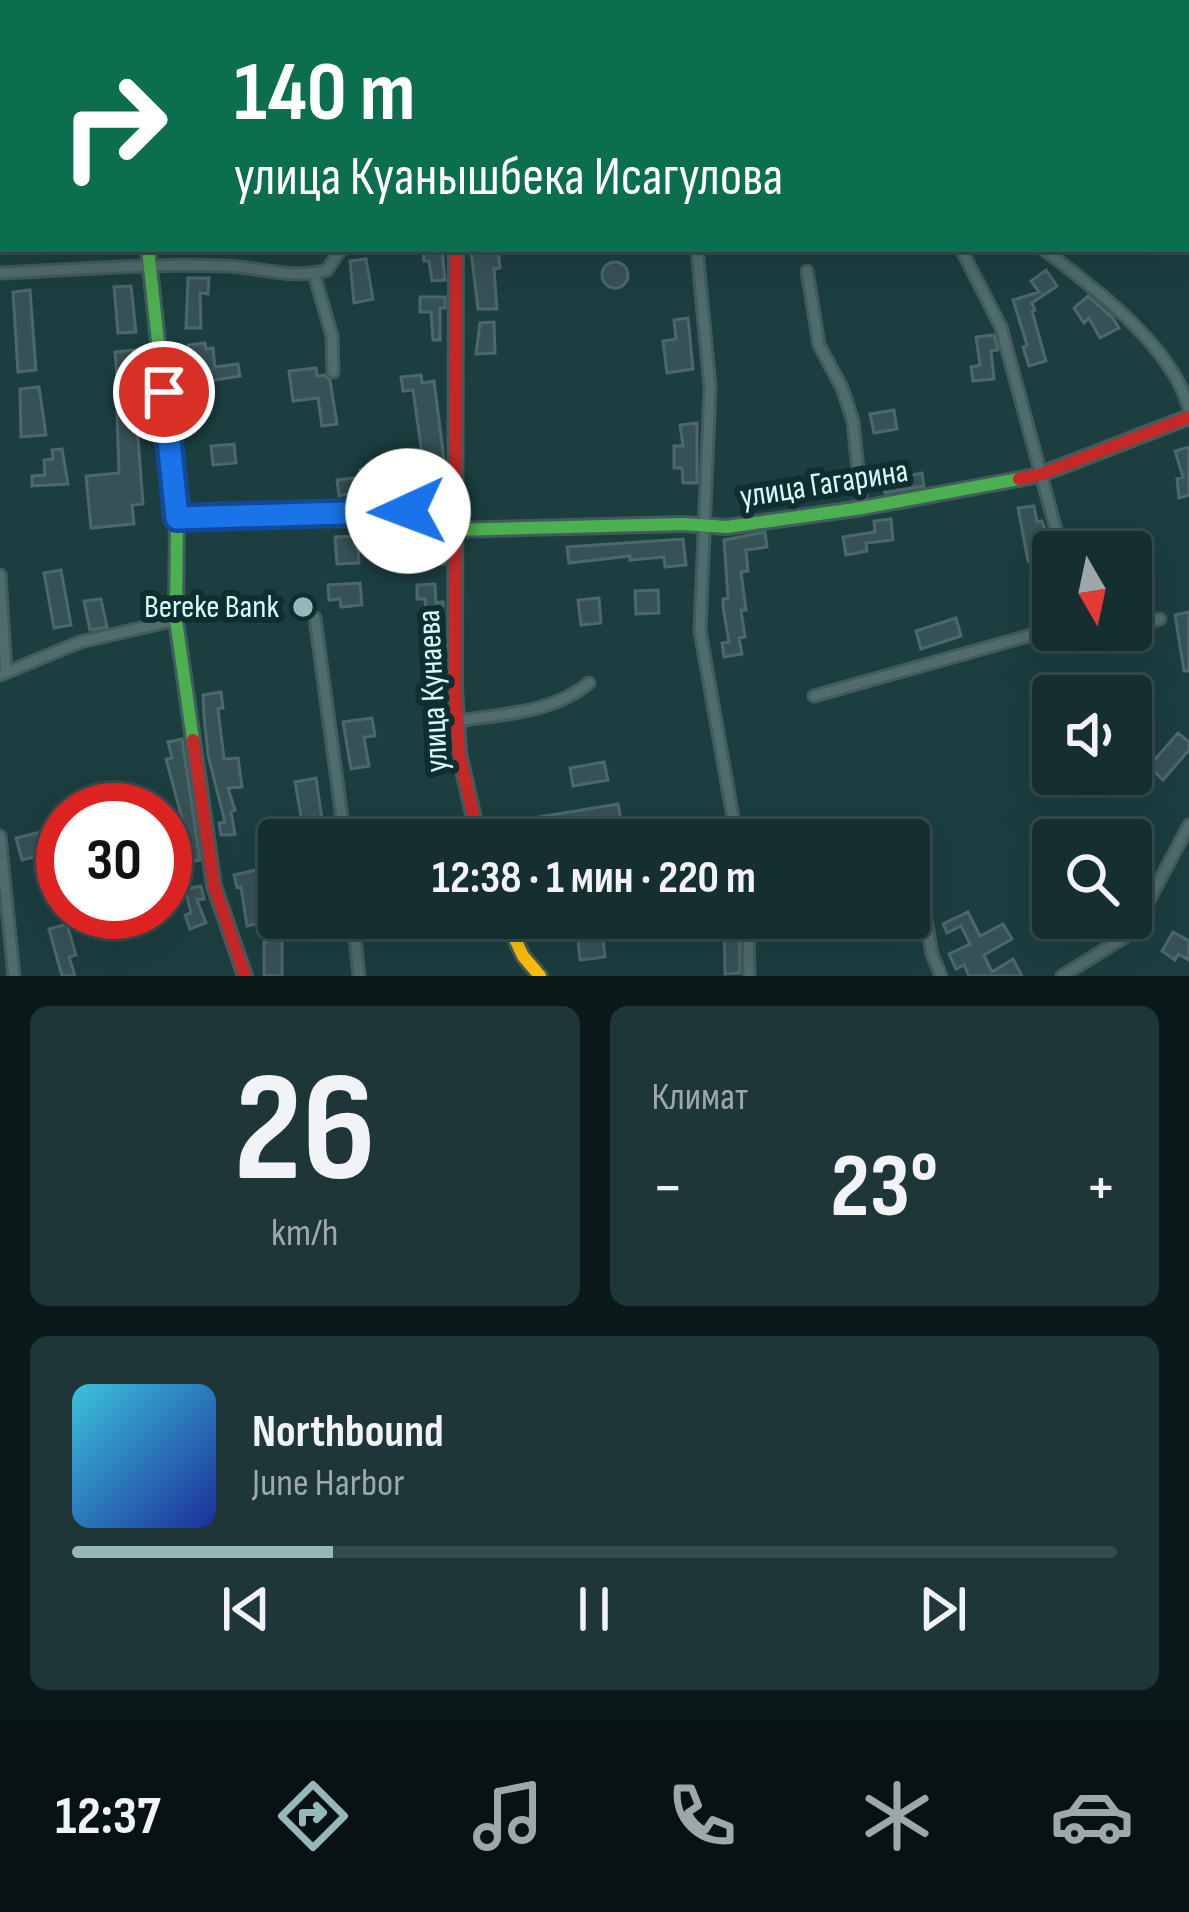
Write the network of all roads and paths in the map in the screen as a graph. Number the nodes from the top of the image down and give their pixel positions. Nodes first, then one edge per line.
1 (148, 252) edge
2 (339, 252) edge
3 (456, 252) edge
4 (697, 252) edge
5 (963, 252) edge
6 (1047, 252) edge
7 (150, 267) junction
8 (807, 271) dead end
9 (0, 272) edge
10 (314, 274) junction
11 (333, 372) dead end
12 (1189, 413) edge
13 (1039, 475) junction
14 (862, 508) junction
15 (454, 510) junction
16 (177, 518) junction
17 (705, 524) junction
18 (454, 530) junction
19 (1056, 531) edge
20 (0, 575) edge
21 (315, 618) dead end
22 (1160, 619) dead end
23 (176, 620) junction
24 (1152, 621) edge
25 (1032, 635) edge
26 (3, 674) edge
27 (589, 683) dead end
28 (814, 696) dead end
29 (457, 721) junction
30 (342, 819) edge
31 (474, 819) edge
32 (733, 819) edge
33 (1189, 825) edge
34 (0, 836) edge
35 (1152, 892) edge
36 (355, 939) edge
37 (515, 939) edge
38 (748, 939) edge
39 (929, 939) edge
40 (1123, 939) edge
41 (537, 975) edge
42 (14, 976) edge
43 (245, 976) edge
44 (359, 976) edge
45 (749, 976) edge
46 (941, 976) edge
47 (1062, 976) edge

1 - 7 street
2 - 10 street
3 - 15 street, улица Кунаева
4 - 17 street
5 - 13 street
6 - 12 street
7 - 9 street
7 - 10 street
7 - 16 street
8 - 14 street
10 - 11 street
12 - 13 street, улица Гагарина
13 - 14 street, улица Гагарина
13 - 19 street
14 - 17 street, улица Гагарина
15 - 16 street
15 - 18 street, улица Кунаева
16 - 23 street
17 - 18 street, улица Гагарина
17 - 32 street
18 - 29 street, улица Кунаева
20 - 26 street
21 - 30 street
22 - 24 street
23 - 26 street
23 - 43 street
25 - 28 street
27 - 29 street
29 - 31 street, улица Кунаева
33 - 35 street
34 - 42 street
36 - 44 street
37 - 41 street
38 - 45 street
39 - 46 street
40 - 47 street

